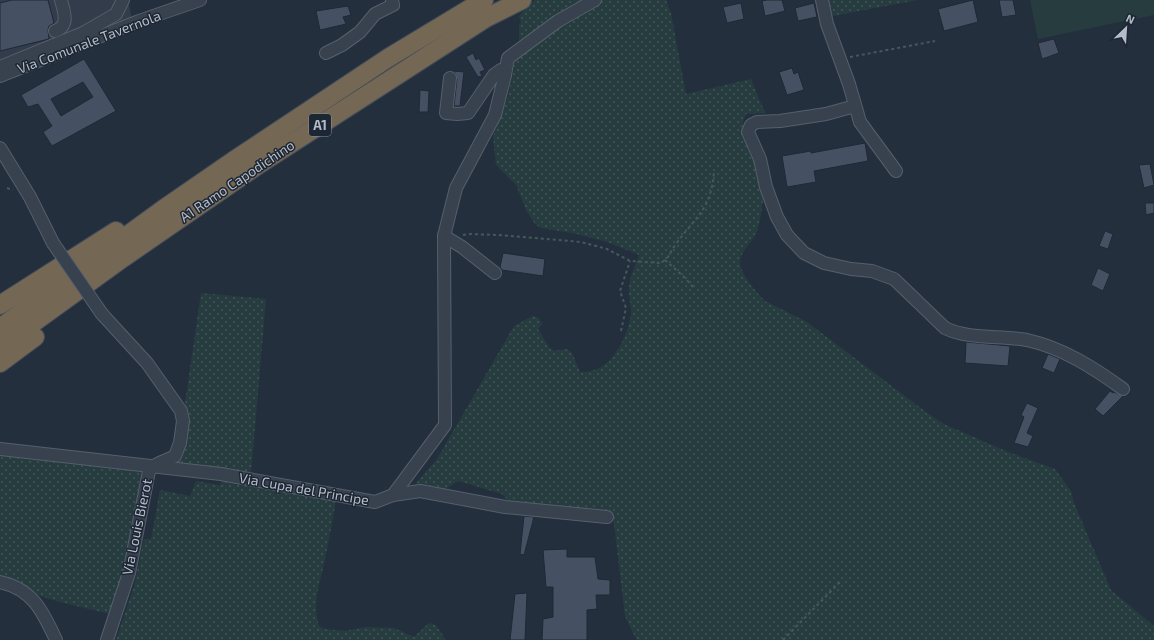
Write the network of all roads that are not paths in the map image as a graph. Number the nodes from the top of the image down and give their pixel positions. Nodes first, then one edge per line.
1 (61, 0) edge
2 (123, 0) edge
3 (200, 0) edge
4 (392, 0) edge
5 (484, 0) edge
6 (522, 0) edge
7 (595, 0) edge
8 (822, 0) edge
9 (56, 31) dead end
10 (326, 53) dead end
11 (0, 67) edge
12 (503, 72) junction
13 (0, 76) edge
14 (450, 78) dead end
15 (855, 106) junction
16 (0, 148) edge
17 (896, 171) dead end
18 (162, 210) junction
19 (444, 236) junction
20 (123, 258) junction
21 (495, 273) dead end
22 (0, 305) edge
23 (0, 328) edge
24 (0, 347) edge
25 (0, 363) edge
26 (1123, 389) dead end
27 (0, 448) edge
28 (152, 466) junction
29 (393, 496) junction
30 (607, 517) dead end
31 (0, 582) edge
32 (56, 640) edge
33 (107, 640) edge

1 - 9 street
2 - 11 street
3 - 13 street, Via Comunale Tavernola
4 - 10 street
5 - 18 highway, A1 Ramo Capodichino / A1
6 - 20 highway, A1 Ramo Capodichino / A1
7 - 12 street
8 - 15 street
12 - 14 street
12 - 19 street
15 - 17 street
15 - 26 street
16 - 28 street, Via Louis Bierot, bridge
18 - 22 highway
18 - 23 highway, A1 Ramo Capodichino / A1
19 - 21 street
19 - 29 street
20 - 24 highway, A1 Ramo Capodichino / A1
20 - 25 highway
27 - 28 street, Via Cupa del Principe
28 - 29 street, Via Cupa del Principe
28 - 33 street, Via Louis Bierot
29 - 30 street, Via Cupa del Principe
31 - 32 street

